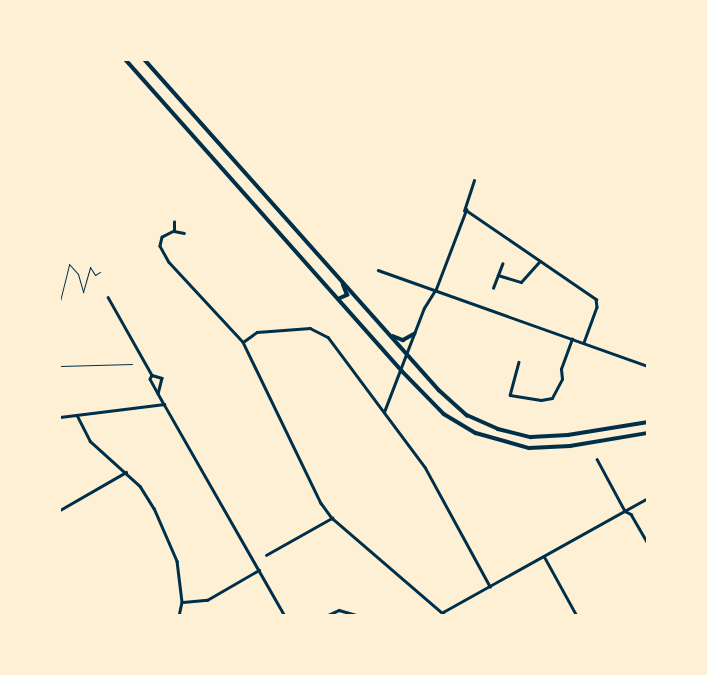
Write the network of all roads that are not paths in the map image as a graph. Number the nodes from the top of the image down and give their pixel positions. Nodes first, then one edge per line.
1 (126, 60) edge
2 (145, 60) edge
3 (474, 181) dead end
4 (464, 212) junction
5 (174, 222) dead end
6 (174, 231) junction
7 (184, 233) dead end
8 (541, 260) junction
9 (502, 264) dead end
10 (377, 270) dead end
11 (336, 275) junction
12 (498, 275) junction
13 (493, 288) dead end
14 (436, 289) junction
15 (108, 297) dead end
16 (339, 298) junction
17 (381, 326) junction
18 (414, 334) junction
19 (572, 340) junction
20 (243, 342) junction
21 (584, 343) junction
22 (407, 355) junction
23 (519, 362) dead end
24 (648, 366) edge
25 (402, 371) junction
26 (152, 375) junction
27 (158, 394) junction
28 (164, 404) junction
29 (384, 412) junction
30 (77, 415) junction
31 (60, 417) edge
32 (648, 422) edge
33 (648, 433) edge
34 (597, 459) dead end
35 (126, 472) junction
36 (648, 498) edge
37 (60, 510) edge
38 (625, 511) junction
39 (332, 518) junction
40 (648, 543) edge
41 (266, 555) dead end
42 (544, 556) junction
43 (259, 570) junction
44 (490, 586) junction
45 (182, 602) junction
46 (444, 614) edge
47 (179, 615) edge
48 (285, 615) edge
49 (326, 615) edge
50 (360, 615) edge
51 (577, 615) edge

1 - 16 main road
2 - 11 main road
3 - 4 street
4 - 8 street
4 - 14 street
5 - 6 street
6 - 7 street
6 - 20 street
8 - 12 street
8 - 21 street
9 - 12 street
10 - 14 street
11 - 16 main road
11 - 17 main road
12 - 13 street
14 - 18 street
14 - 19 street
15 - 26 street
16 - 25 main road
17 - 18 main road
17 - 22 main road
18 - 22 street
19 - 21 street
19 - 23 street
20 - 29 street
20 - 39 street
21 - 24 street
22 - 25 street
22 - 32 main road
25 - 29 street
25 - 33 main road
26 - 27 street
26 - 27 street
27 - 28 street
28 - 30 street
28 - 43 street
29 - 44 street
30 - 31 street
30 - 35 street
34 - 38 street
35 - 37 street
35 - 45 street
36 - 38 street
38 - 40 street
38 - 42 street
39 - 41 street
39 - 46 street
42 - 44 street
42 - 51 street
43 - 45 street
43 - 48 street
44 - 46 street
45 - 47 street
49 - 50 street

